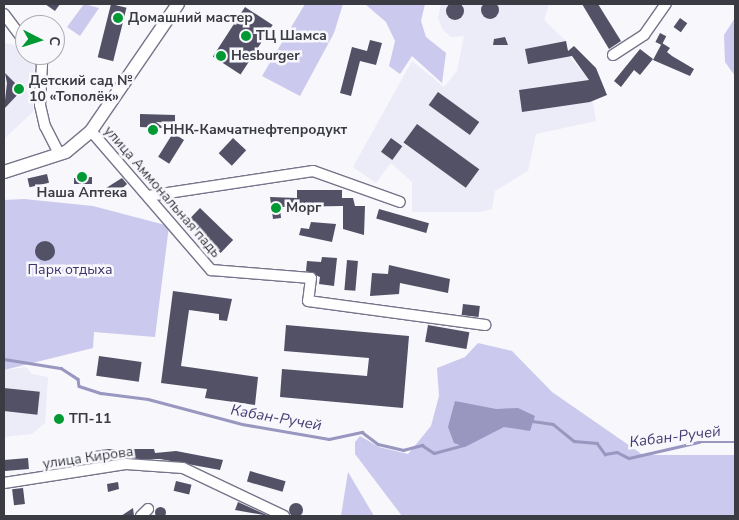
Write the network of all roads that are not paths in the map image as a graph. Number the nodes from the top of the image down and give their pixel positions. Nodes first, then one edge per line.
1 (178, 4) edge
2 (666, 4) edge
3 (4, 14) edge
4 (15, 29) edge
5 (613, 55) dead end
6 (42, 65) edge
7 (91, 131) junction
8 (59, 154) junction
9 (4, 172) edge
10 (148, 196) junction
11 (400, 202) dead end
12 (485, 325) dead end
13 (4, 483) edge
14 (284, 516) edge

1 - 7 main road
2 - 5 street
3 - 4 street
6 - 8 street
7 - 8 main road
7 - 10 street, улица Аммональная падь
8 - 9 main road
10 - 11 street
10 - 12 street, улица Аммональная падь
13 - 14 street, улица Кирова

